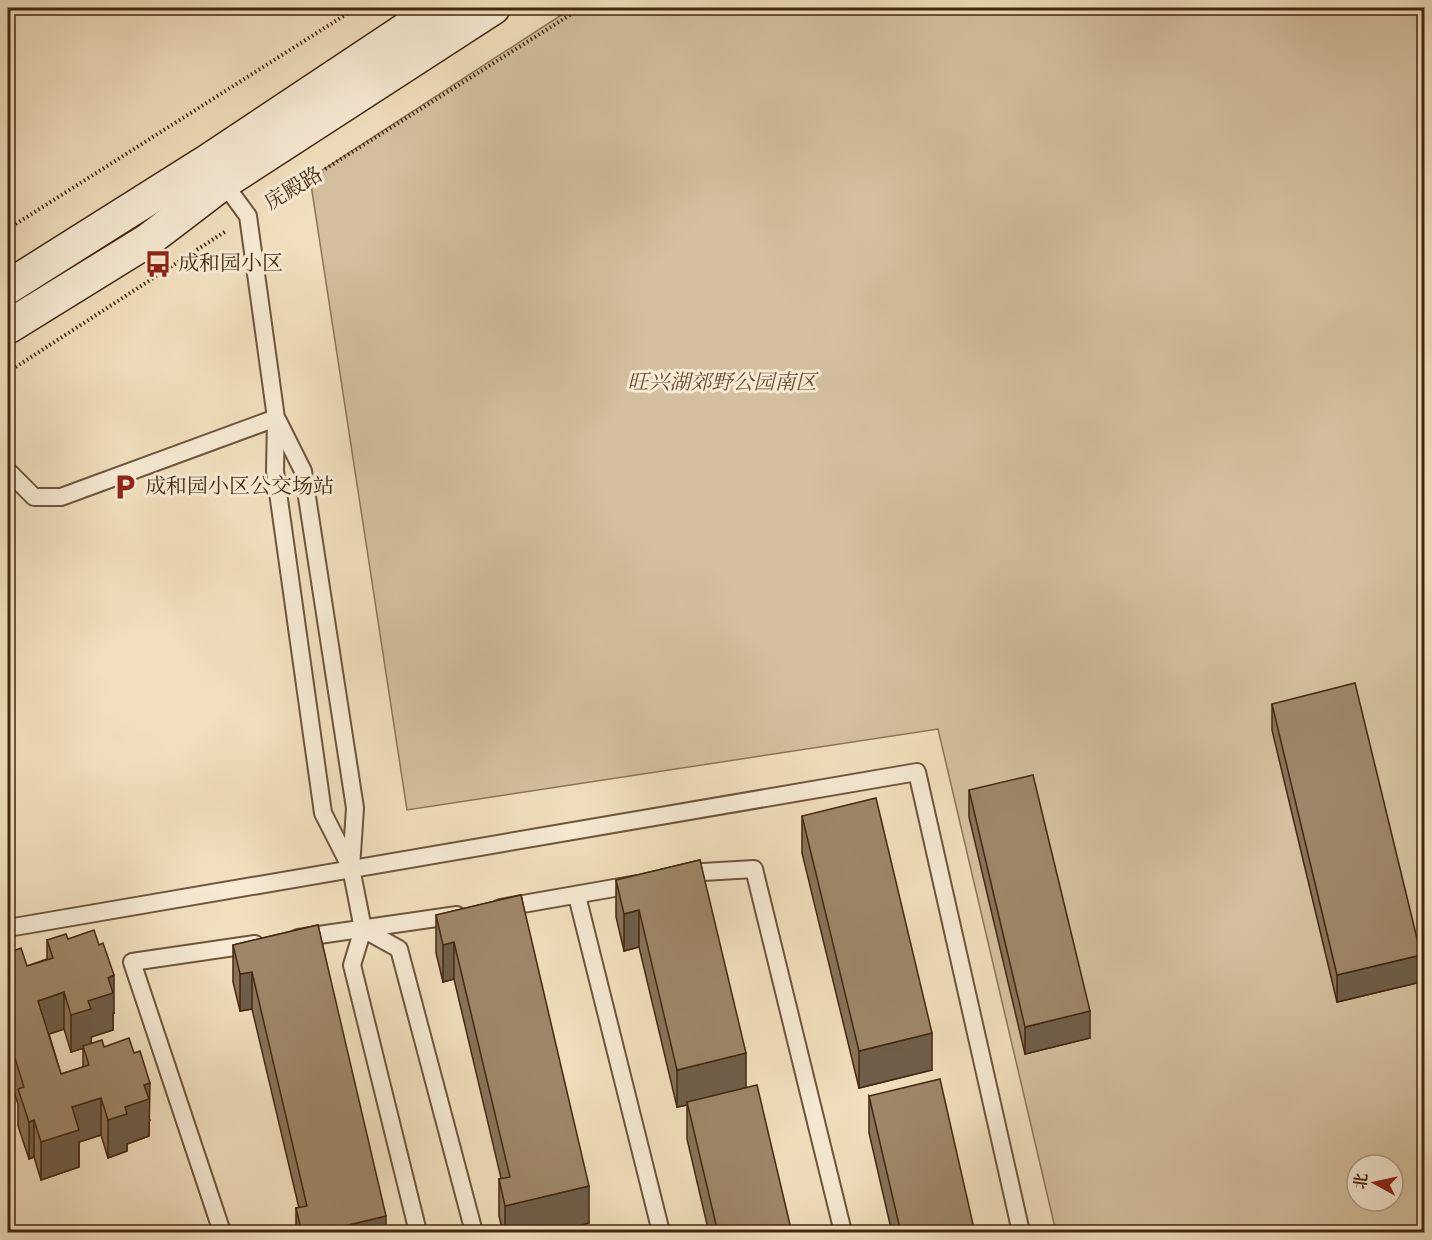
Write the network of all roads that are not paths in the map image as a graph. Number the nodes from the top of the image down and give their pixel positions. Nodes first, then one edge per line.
1 (438, 8) edge
2 (493, 8) edge
3 (216, 172) junction
4 (8, 288) edge
5 (8, 327) edge
6 (276, 418) junction
7 (8, 471) edge
8 (351, 868) junction
9 (577, 896) junction
10 (8, 928) edge
11 (363, 929) junction
12 (222, 1233) edge
13 (418, 1233) edge
14 (474, 1233) edge
15 (661, 1233) edge
16 (843, 1233) edge
17 (1020, 1233) edge

1 - 3 main road, 庑殿路
2 - 3 main road, 庑殿路
3 - 4 main road, 庑殿路
3 - 5 main road, 庑殿路
3 - 6 lane
6 - 7 lane
6 - 8 lane
6 - 8 lane
8 - 10 lane
8 - 11 lane
8 - 17 lane
9 - 11 lane
9 - 15 lane
9 - 16 lane
11 - 12 lane
11 - 13 lane
11 - 14 lane

